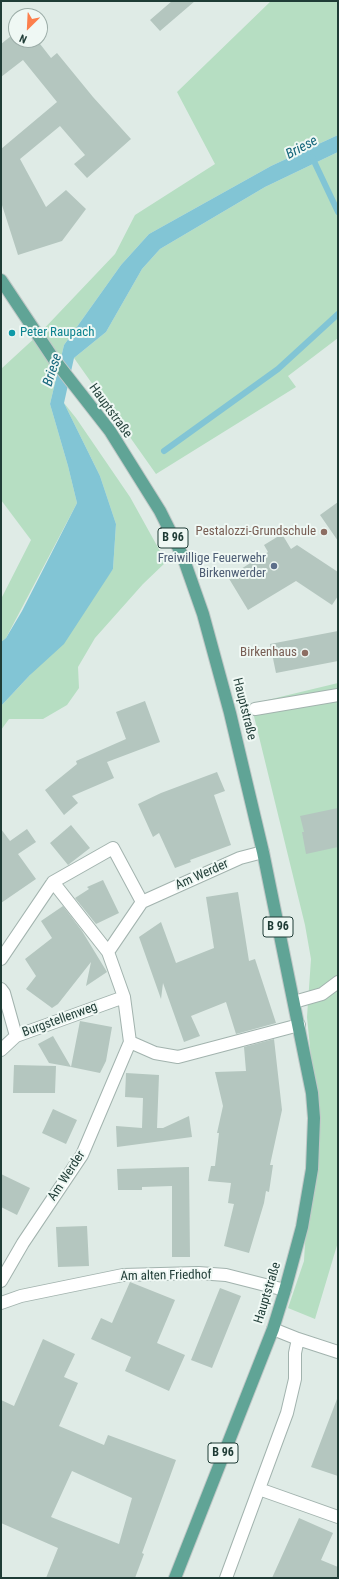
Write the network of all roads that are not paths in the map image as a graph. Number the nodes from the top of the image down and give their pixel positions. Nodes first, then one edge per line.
1 (2, 286) edge
2 (338, 694) edge
3 (255, 709) dead end
4 (263, 852) junction
5 (53, 882) junction
6 (142, 902) junction
7 (108, 952) junction
8 (1, 959) edge
9 (338, 982) edge
10 (1, 989) edge
11 (124, 997) junction
12 (294, 1002) junction
13 (299, 1025) junction
14 (16, 1036) junction
15 (130, 1042) junction
16 (1, 1050) edge
17 (1, 1281) edge
18 (285, 1290) junction
19 (1, 1303) edge
20 (273, 1329) junction
21 (298, 1339) junction
22 (338, 1352) edge
23 (259, 1489) junction
24 (338, 1517) edge
25 (175, 1578) edge
26 (226, 1578) edge

1 - 4 main road, Hauptstraße / B 96
2 - 3 street, Hauptstraße
4 - 6 street, Am Werder
4 - 12 main road, Hauptstraße / B 96
5 - 6 street
5 - 7 street
5 - 8 street
6 - 7 street
7 - 11 street
9 - 12 street
10 - 14 street
11 - 14 street, Burgstellenweg
11 - 15 street
12 - 13 main road, Hauptstraße / B 96
13 - 15 street
13 - 18 main road, Hauptstraße / B 96
14 - 16 street, Burgstellenweg
15 - 17 street, Am Werder
18 - 19 street, Am alten Friedhof
18 - 20 main road, Hauptstraße / B 96
20 - 21 street
20 - 25 main road, Hauptstraße / B 96
21 - 22 street
21 - 23 street
23 - 24 street
23 - 26 street

